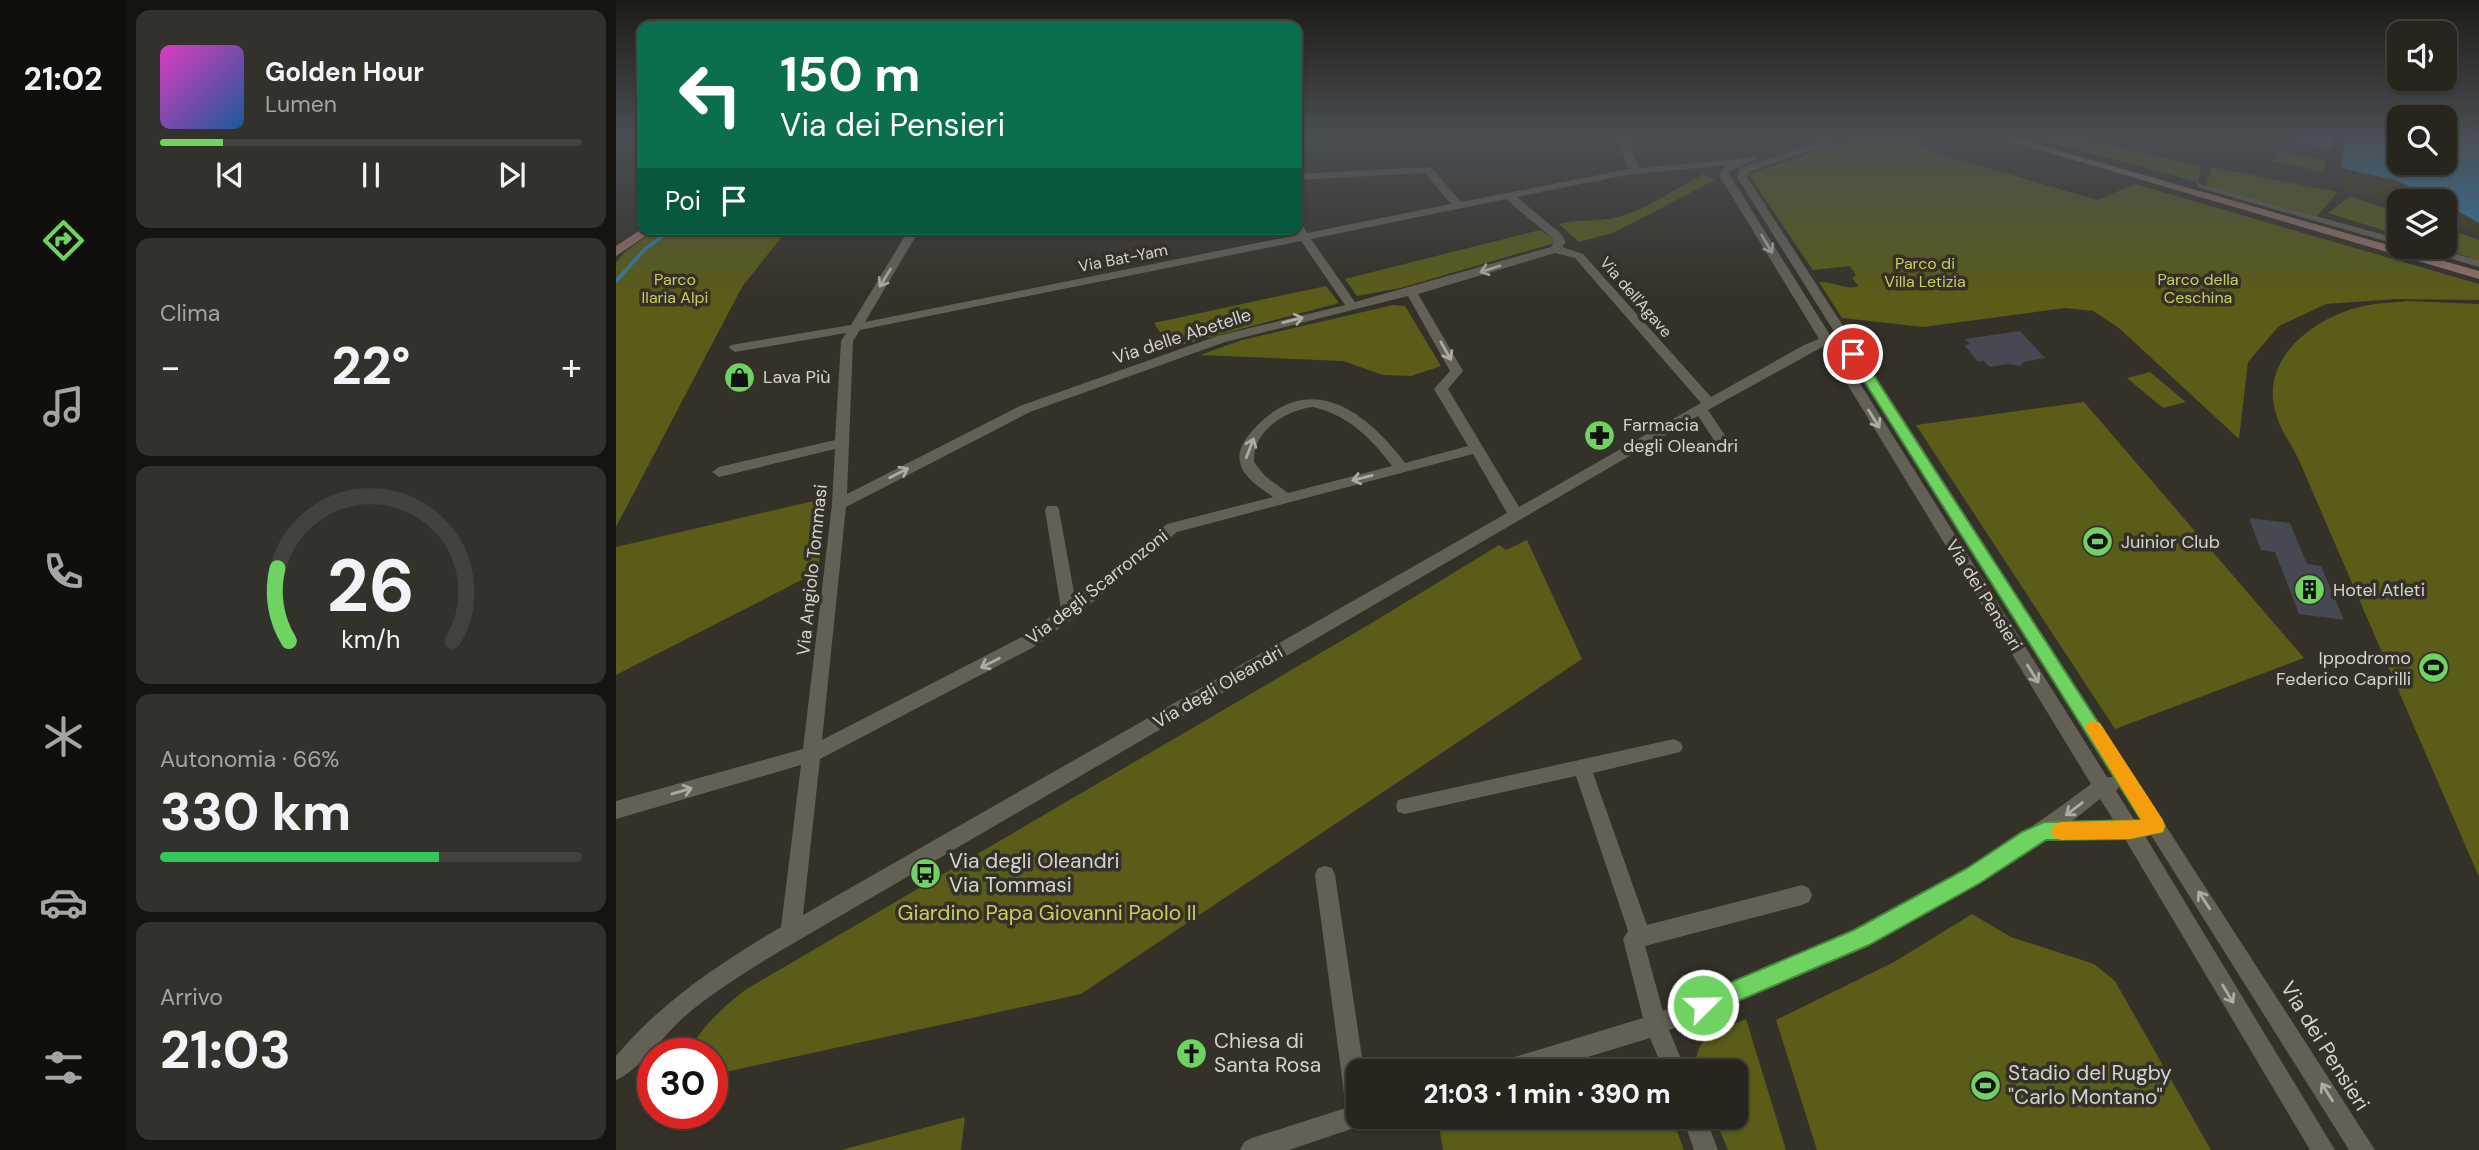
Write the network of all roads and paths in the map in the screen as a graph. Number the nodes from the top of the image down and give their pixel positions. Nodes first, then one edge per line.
1 (1444, 189) edge
2 (1550, 189) edge
3 (1734, 189) edge
4 (1750, 189) edge
5 (2180, 189) edge
6 (2214, 189) edge
7 (1510, 197) junction
8 (1459, 207) junction
9 (642, 235) edge
10 (911, 235) edge
11 (1302, 235) edge
12 (1303, 238) junction
13 (2387, 239) edge
14 (1555, 249) junction
15 (616, 253) edge
16 (2457, 258) edge
17 (2479, 264) edge
18 (2479, 275) edge
19 (1411, 292) junction
20 (1352, 306) junction
21 (854, 327) junction
22 (1833, 338) junction
23 (735, 348) dead end
24 (1704, 406) junction
25 (841, 443) junction
26 (1726, 446) dead end
27 (1475, 449) junction
28 (1401, 468) junction
29 (719, 472) dead end
30 (1284, 498) junction
31 (839, 504) junction
32 (1052, 510) dead end
33 (1516, 515) junction
34 (1070, 612) junction
35 (1674, 747) dead end
36 (812, 754) junction
37 (1582, 767) junction
38 (2127, 782) junction
39 (2103, 786) junction
40 (1405, 806) dead end
41 (616, 810) edge
42 (2156, 826) junction
43 (2044, 831) junction
44 (2130, 831) junction
45 (1325, 875) dead end
46 (1802, 895) dead end
47 (791, 933) junction
48 (1641, 937) junction
49 (1656, 1025) junction
50 (1351, 1059) edge
51 (1544, 1059) edge
52 (1670, 1059) edge
53 (618, 1073) edge
54 (1346, 1120) edge
55 (1698, 1129) edge
56 (1252, 1150) edge
57 (1706, 1150) edge
58 (2323, 1150) edge
59 (2363, 1150) edge

1 - 8 street
2 - 7 street, Via Bat-Yam
3 -> 22 street, Via dei Pensieri
4 - 22 street, Via dei Pensieri
5 - 18 main road
6 - 13 street
7 - 8 street, Via Bat-Yam
7 - 14 street
8 - 12 street, Via Bat-Yam
9 - 15 main road
10 -> 21 street, Via Angiolo Tommasi
11 - 12 street
12 - 20 street
12 - 21 street, Via Bat-Yam
14 -> 19 street, Via delle Abetelle
14 - 24 street, Via dell'Agave
16 - 17 street
19 - 20 street, Via delle Abetelle
19 -> 27 street
31 -> 20 street, Via delle Abetelle
21 - 23 street, Via Bat-Yam
21 - 25 street, Via Angiolo Tommasi
22 - 24 street, Via degli Oleandri
22 - 38 street, Via dei Pensieri
22 -> 39 street, Via dei Pensieri
24 - 26 street, Via dell'Agave
24 - 33 street, Via degli Oleandri
25 - 29 street
25 - 31 street, Via Angiolo Tommasi
27 - 28 street, Via degli Scarronzoni
27 - 33 street
28 -> 30 street, Via degli Scarronzoni
30 -> 28 street
30 - 34 street, Via degli Scarronzoni
31 - 36 street, Via Angiolo Tommasi
32 - 34 street
33 - 47 street, Via degli Oleandri
34 -> 36 street, Via degli Scarronzoni
35 - 37 street
41 -> 36 street, Via degli Scarronzoni
36 - 47 street, Via Angiolo Tommasi
37 - 40 street
37 - 48 street
38 - 39 street
38 - 42 street, Via dei Pensieri
39 -> 43 street
39 - 44 street, Via dei Pensieri
42 - 44 street
59 -> 42 street, Via dei Pensieri
43 - 44 street
43 - 49 street
44 -> 58 street, Via dei Pensieri
45 - 50 street
46 - 48 street
47 - 53 street, Via degli Oleandri
48 - 49 street
49 - 51 street
49 - 52 street
54 - 56 street
55 - 57 street

